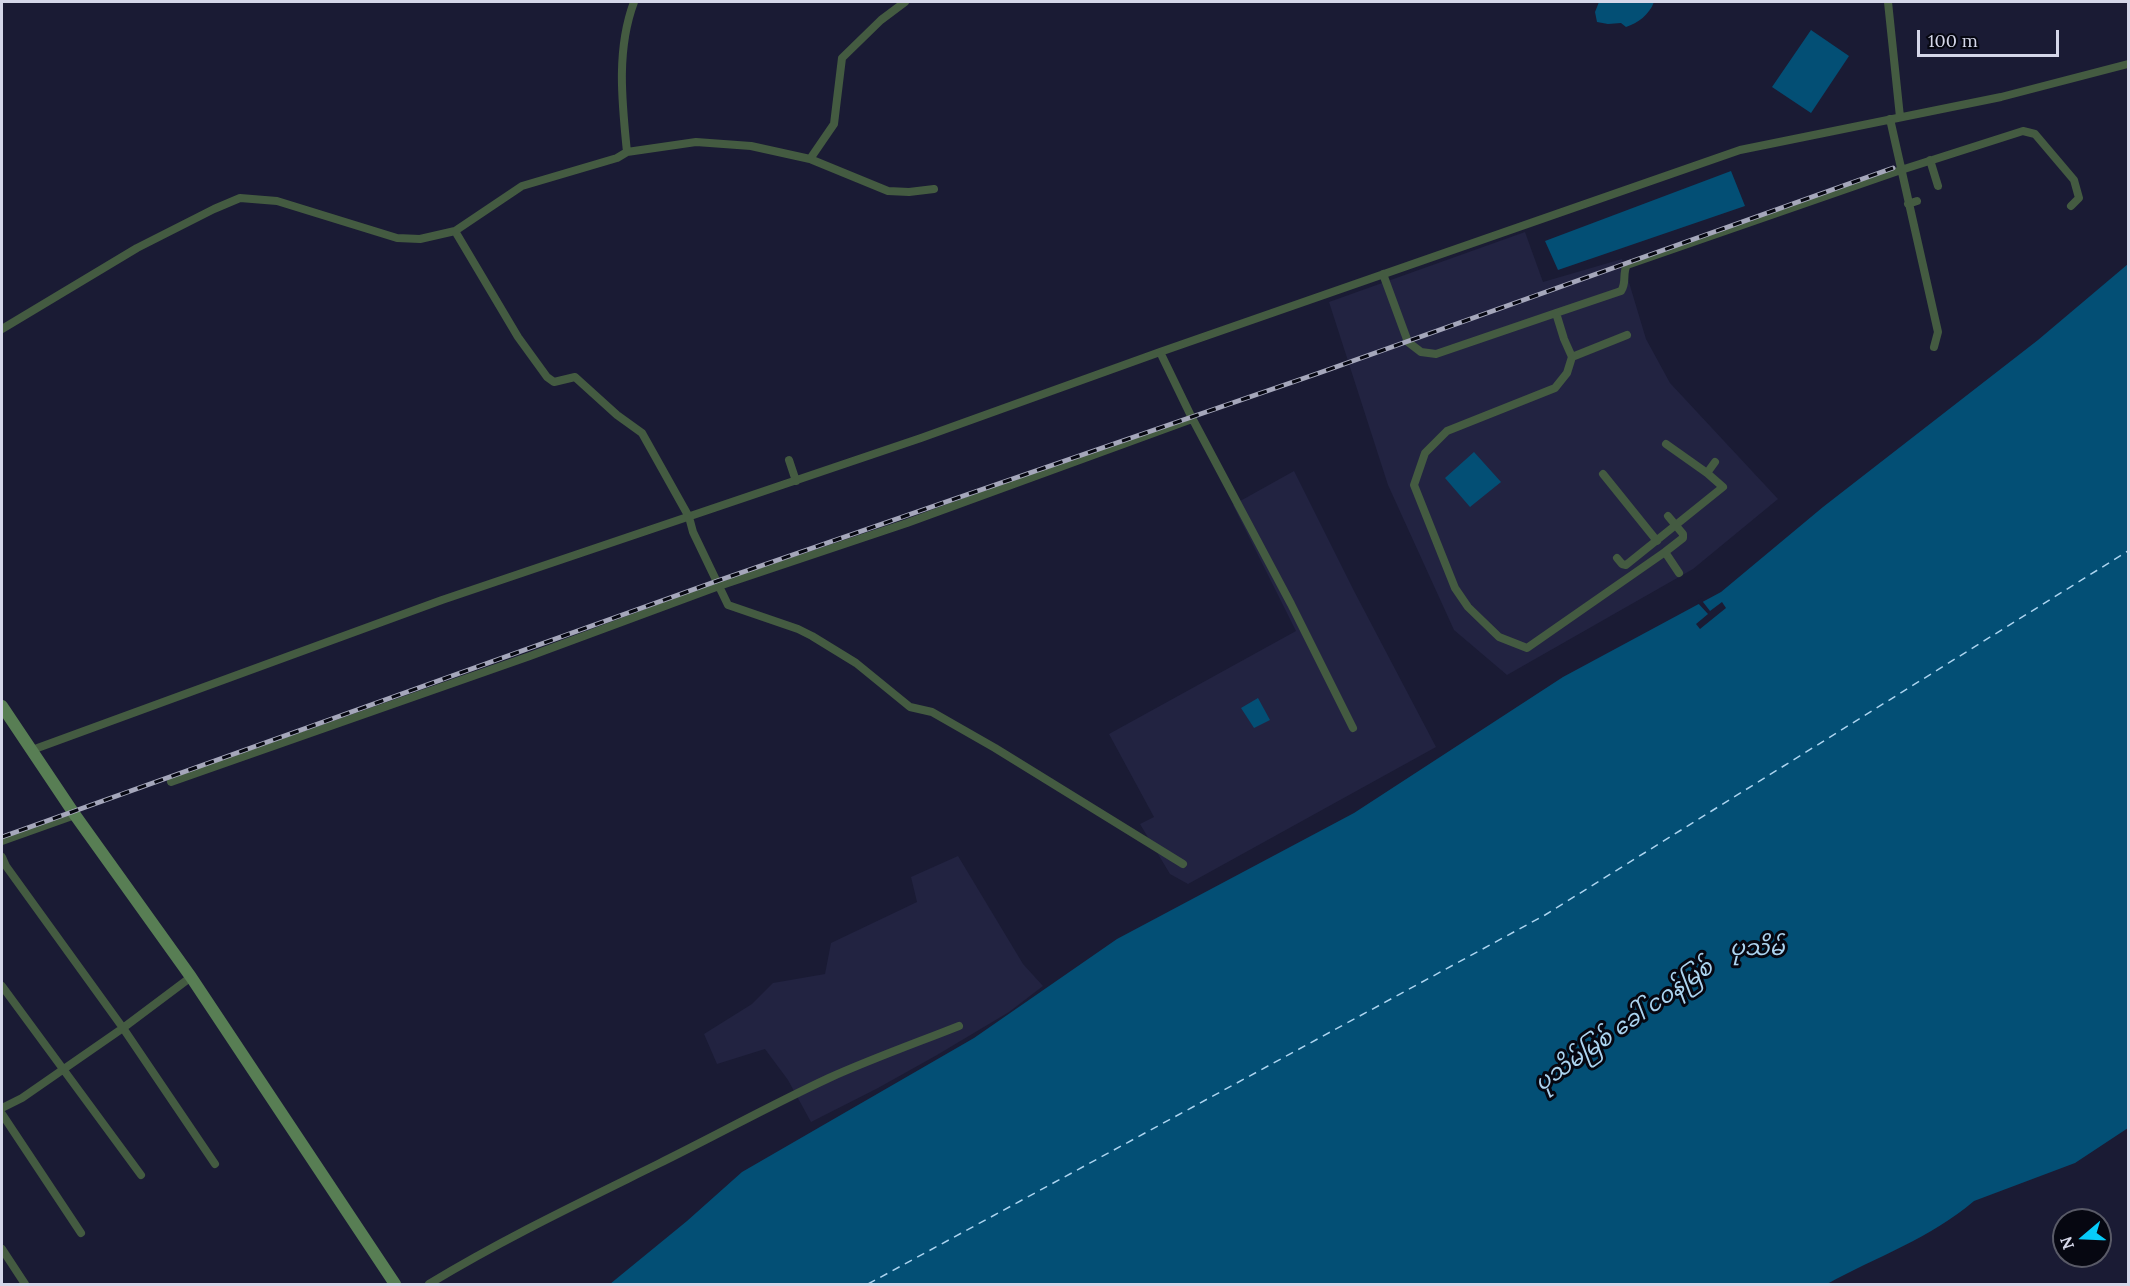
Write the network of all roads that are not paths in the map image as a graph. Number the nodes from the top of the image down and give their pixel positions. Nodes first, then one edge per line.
1 (634, 2) edge
2 (905, 2) edge
3 (1888, 2) edge
4 (2128, 63) edge
5 (1900, 117) junction
6 (1890, 119) junction
7 (627, 152) junction
8 (810, 159) junction
9 (1930, 160) junction
10 (1901, 170) junction
11 (1938, 186) dead end
12 (934, 189) dead end
13 (2071, 206) dead end
14 (455, 231) junction
15 (1383, 274) junction
16 (1556, 314) junction
17 (2, 329) edge
18 (1628, 335) dead end
19 (1934, 347) dead end
20 (1160, 352) junction
21 (1572, 357) junction
22 (1192, 419) junction
23 (1666, 444) dead end
24 (789, 460) dead end
25 (1715, 462) dead end
26 (1707, 473) junction
27 (1603, 474) dead end
28 (796, 481) junction
29 (1668, 516) dead end
30 (689, 517) junction
31 (1676, 525) junction
32 (1657, 541) junction
33 (1665, 552) junction
34 (1617, 558) dead end
35 (1680, 573) dead end
36 (719, 586) junction
37 (2, 706) edge
38 (1353, 728) dead end
39 (32, 750) junction
40 (171, 782) dead end
41 (75, 815) junction
42 (2, 841) edge
43 (2, 857) edge
44 (1183, 864) dead end
45 (190, 977) junction
46 (2, 986) edge
47 (959, 1026) dead end
48 (123, 1028) junction
49 (62, 1070) junction
50 (2, 1108) edge
51 (2, 1114) edge
52 (215, 1164) dead end
53 (141, 1175) dead end
54 (81, 1233) dead end
55 (2, 1249) edge
56 (25, 1284) edge
57 (395, 1284) edge
58 (429, 1284) edge

1 - 7 street
2 - 8 street
3 - 5 street
4 - 5 street
5 - 6 street
6 - 10 street
6 - 15 street
7 - 8 street
7 - 14 street
8 - 12 street
9 - 10 street
9 - 11 street
9 - 13 street
10 - 16 street
10 - 19 street
14 - 17 street
14 - 30 street
15 - 16 street
15 - 20 street
16 - 21 street
18 - 21 street
20 - 22 street
20 - 28 street
21 - 33 street
22 - 36 street
22 - 38 street
23 - 26 street
24 - 28 street
25 - 26 street
26 - 31 street
27 - 32 street
28 - 30 street
29 - 31 street
30 - 36 street
30 - 39 street
31 - 32 street
31 - 33 street
32 - 34 street
33 - 35 street
36 - 40 street
36 - 44 street
37 - 39 street
39 - 41 street
41 - 42 street
41 - 45 street
43 - 48 street
45 - 48 street
45 - 57 street
46 - 49 street
47 - 58 street
48 - 49 street
48 - 52 street
49 - 50 street
49 - 53 street
51 - 54 street
55 - 56 street

